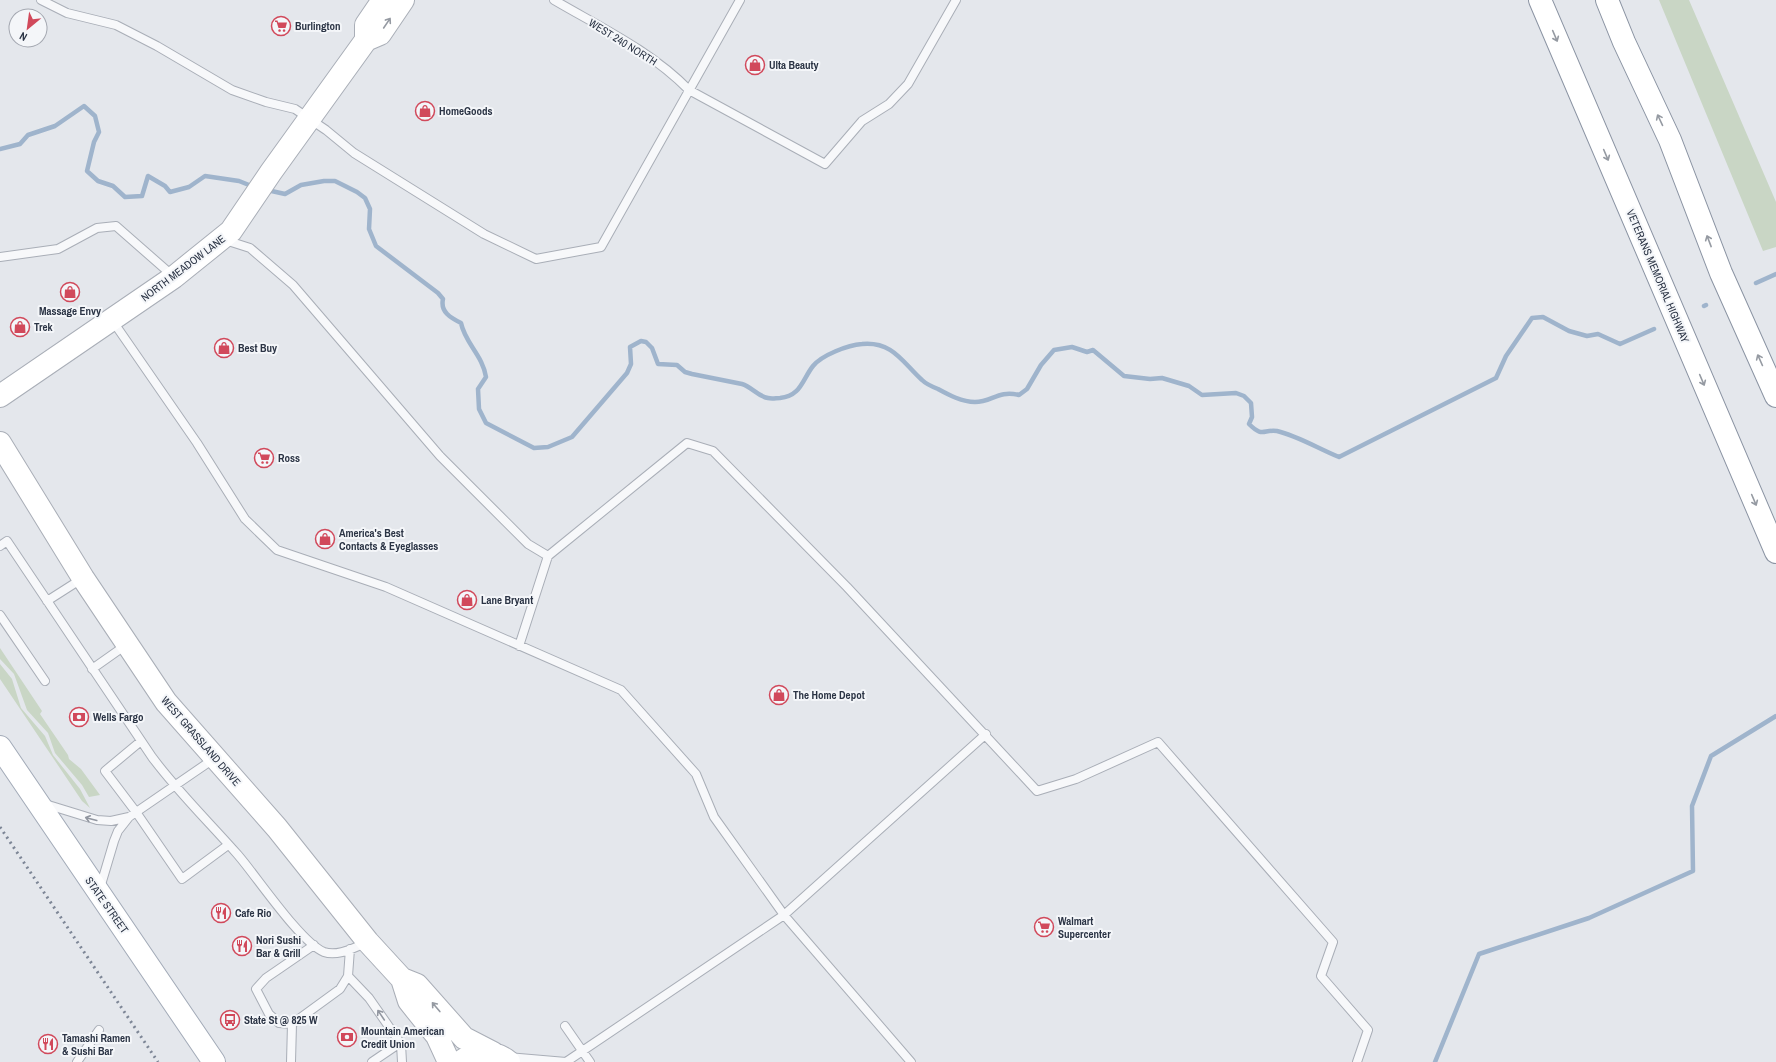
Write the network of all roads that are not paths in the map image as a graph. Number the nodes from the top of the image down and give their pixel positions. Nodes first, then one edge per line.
1 (41, 0) edge
2 (383, 0) edge
3 (403, 0) edge
4 (554, 0) edge
5 (740, 0) edge
6 (956, 0) edge
7 (1540, 0) edge
8 (1606, 0) edge
9 (366, 40) junction
10 (688, 90) junction
11 (310, 118) junction
12 (227, 235) junction
13 (0, 257) edge
14 (174, 277) junction
15 (112, 320) junction
16 (0, 396) edge
17 (1776, 396) edge
18 (0, 443) edge
19 (0, 546) edge
20 (1776, 552) edge
21 (548, 556) junction
22 (83, 578) junction
23 (47, 601) junction
24 (0, 615) edge
25 (127, 644) junction
26 (520, 646) junction
27 (92, 668) junction
28 (45, 681) dead end
29 (986, 734) junction
30 (140, 741) junction
31 (0, 747) edge
32 (216, 758) junction
33 (174, 787) junction
34 (38, 802) junction
35 (133, 814) junction
36 (228, 845) junction
37 (98, 893) junction
38 (784, 915) junction
39 (314, 945) junction
40 (359, 946) junction
41 (348, 976) junction
42 (402, 979) junction
43 (292, 1024) junction
44 (565, 1026) dead end
45 (99, 1030) dead end
46 (582, 1052) junction
47 (402, 1053) edge
48 (502, 1057) edge
49 (77, 1062) edge
50 (214, 1062) edge
51 (291, 1062) edge
52 (372, 1062) edge
53 (382, 1062) edge
54 (395, 1062) edge
55 (449, 1062) edge
56 (460, 1062) edge
57 (566, 1062) edge
58 (590, 1062) edge
59 (911, 1062) edge
60 (1357, 1062) edge

1 - 11 lane
2 - 9 main road, NORTH MEADOW LANE
9 -> 3 main road, NORTH MEADOW LANE
4 - 10 lane, WEST 240 NORTH
5 - 10 lane
6 - 10 lane, WEST 240 NORTH
7 -> 20 main road, VETERANS MEMORIAL HIGHWAY
17 -> 8 main road
9 - 11 main road, NORTH MEADOW LANE
10 - 11 lane
11 - 12 main road, NORTH MEADOW LANE
12 - 14 main road, NORTH MEADOW LANE
12 - 21 lane
13 - 14 lane
14 - 15 main road, NORTH MEADOW LANE
15 - 16 main road, NORTH MEADOW LANE
15 - 26 lane
18 - 22 main road, WEST GRASSLAND DRIVE
19 - 23 lane
21 - 26 lane
21 - 29 lane
22 - 23 lane
22 - 25 main road, WEST GRASSLAND DRIVE
23 - 27 lane
24 - 28 lane
25 - 27 lane
25 - 32 main road, WEST GRASSLAND DRIVE
26 - 38 lane
27 - 30 lane
29 - 38 lane
29 - 60 lane
30 - 33 lane
30 - 35 lane
31 - 34 main road, STATE STREET
32 - 33 lane
32 - 40 main road, WEST GRASSLAND DRIVE
33 - 35 lane
33 - 36 lane
35 -> 34 lane
34 - 37 main road, STATE STREET
35 - 36 lane
35 - 37 lane
36 - 39 lane
37 - 50 main road, STATE STREET
38 - 46 lane
38 - 59 lane
39 - 40 lane
39 - 43 lane
40 - 41 lane
40 - 42 main road, WEST GRASSLAND DRIVE
41 - 43 lane
47 -> 41 lane
48 -> 42 main road, WEST GRASSLAND DRIVE
42 - 55 main road, WEST GRASSLAND DRIVE
43 - 51 lane
44 - 46 lane
45 - 49 lane
46 - 57 lane
46 - 58 lane
47 - 52 lane
47 - 53 lane
47 - 54 lane
48 - 56 main road
48 - 57 lane

